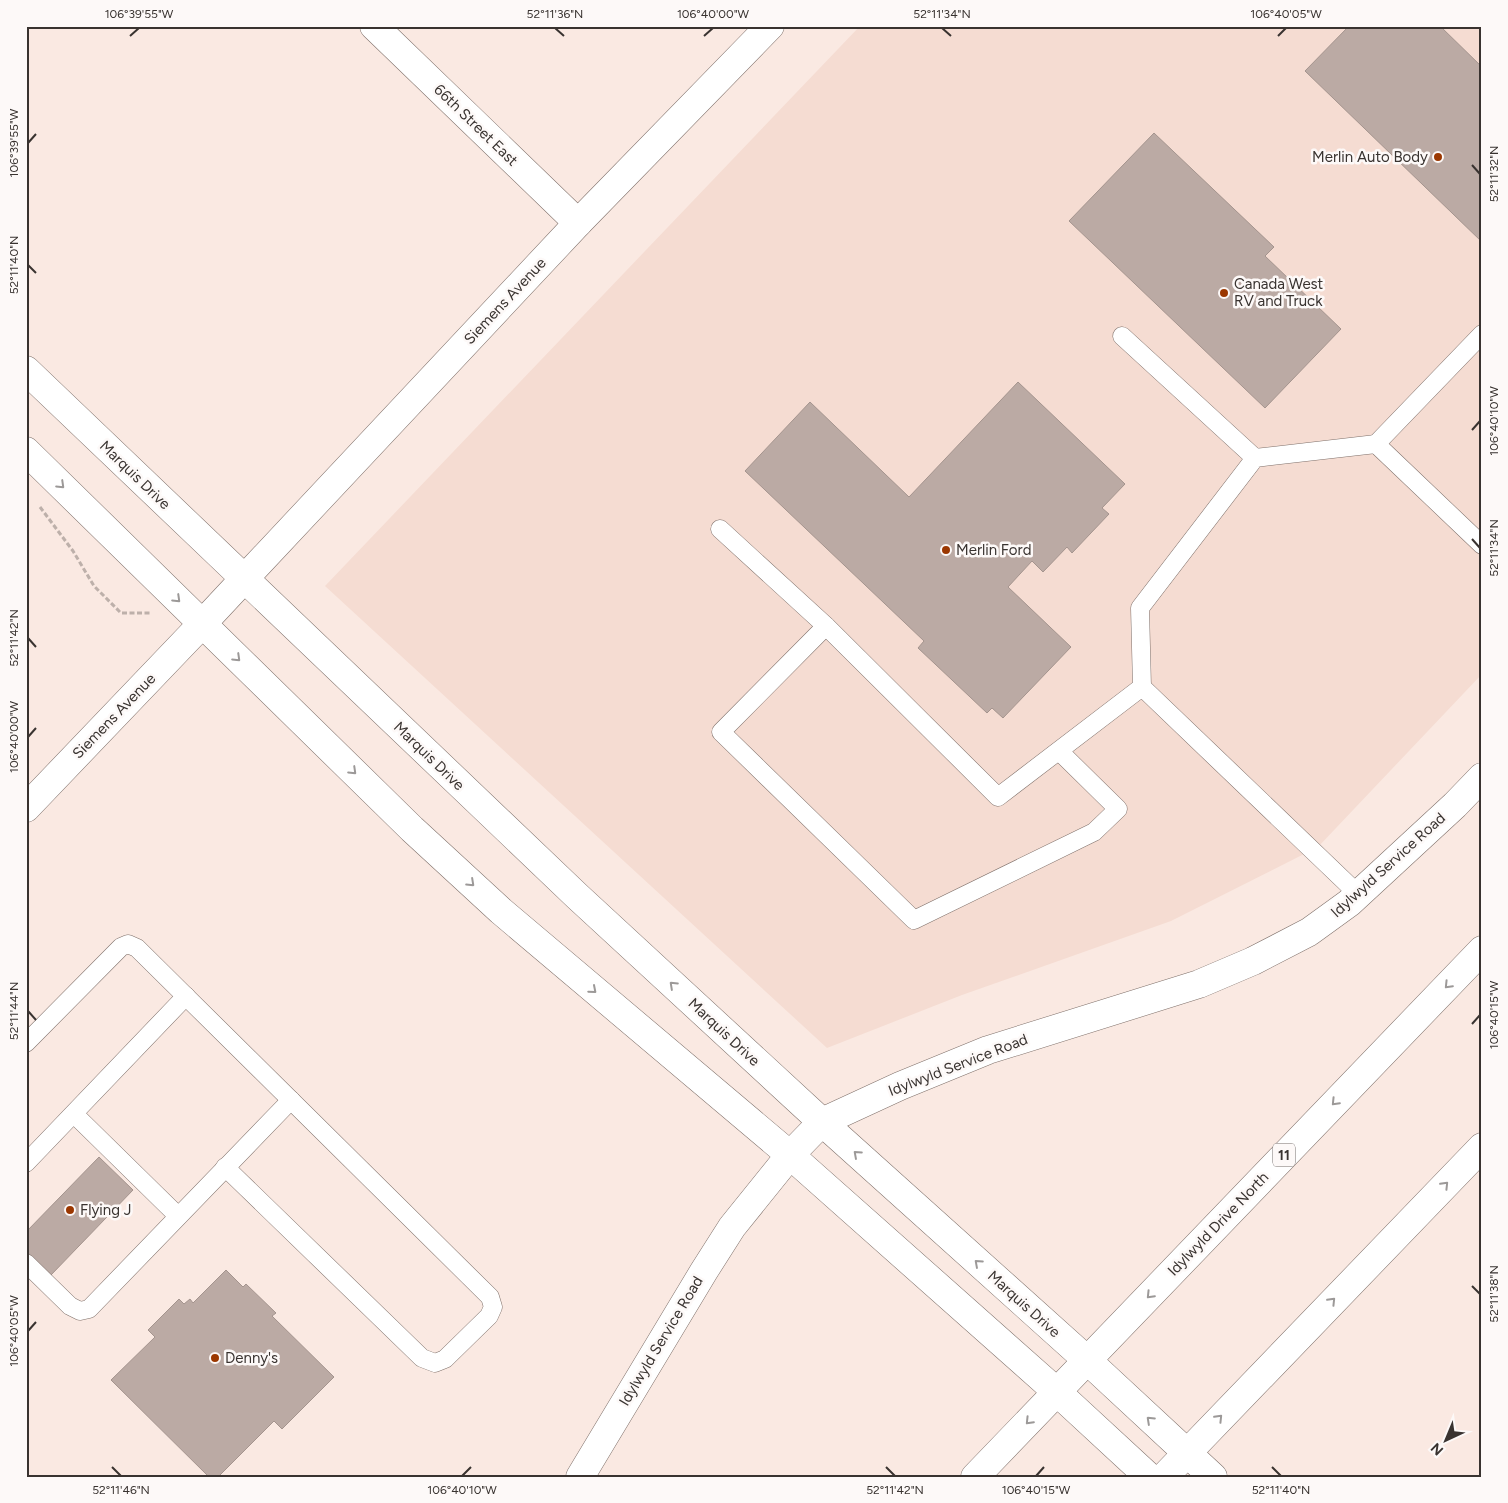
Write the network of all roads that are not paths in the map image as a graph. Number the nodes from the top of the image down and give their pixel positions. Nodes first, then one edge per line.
1 (374, 26) edge
2 (770, 26) edge
3 (578, 224) junction
4 (1482, 334) edge
5 (1122, 336) dead end
6 (26, 370) edge
7 (1376, 444) junction
8 (26, 451) edge
9 (1255, 458) junction
10 (720, 529) dead end
11 (1482, 545) edge
12 (244, 580) junction
13 (202, 624) junction
14 (826, 626) junction
15 (1142, 687) junction
16 (1059, 750) junction
17 (1482, 777) edge
18 (26, 808) edge
19 (1358, 894) junction
20 (1482, 950) edge
21 (186, 996) junction
22 (26, 1043) edge
23 (291, 1100) junction
24 (74, 1114) junction
25 (822, 1122) junction
26 (1482, 1147) edge
27 (790, 1155) junction
28 (26, 1163) edge
29 (226, 1167) junction
30 (178, 1216) junction
31 (26, 1263) edge
32 (1088, 1361) junction
33 (1057, 1392) junction
34 (1185, 1453) junction
35 (580, 1477) edge
36 (975, 1477) edge
37 (1149, 1477) edge
38 (1164, 1477) edge
39 (1213, 1477) edge

1 - 3 main road, 66th Street East
2 - 3 main road, Siemens Avenue
3 - 12 main road, Siemens Avenue
4 - 7 lane
5 - 9 lane
6 - 12 main road, Marquis Drive
7 - 9 lane
7 - 11 lane
8 -> 13 main road
9 - 15 lane
10 - 14 lane
12 - 13 main road
25 -> 12 main road, Marquis Drive
13 - 18 main road, Siemens Avenue
13 -> 27 main road
14 - 16 lane
14 - 16 lane
15 - 16 lane
15 - 19 lane
17 - 19 main road, Idylwyld Service Road
19 - 25 main road, Idylwyld Service Road
20 -> 32 main road, Idylwyld Drive North / 11
21 - 22 lane
21 - 23 lane
21 - 24 lane
23 - 29 lane
23 - 29 lane
24 - 28 lane
24 - 30 lane
25 - 27 main road, Idylwyld Service Road
32 -> 25 main road, Marquis Drive
34 -> 26 main road
27 - 33 main road
27 - 35 main road, Idylwyld Service Road
29 - 30 lane
30 - 31 lane
32 - 33 main road, Idylwyld Drive North / 11
34 -> 32 main road, Marquis Drive
33 -> 36 main road, Idylwyld Drive North / 11
33 - 37 main road
34 - 38 main road
34 - 39 main road, Marquis Drive

